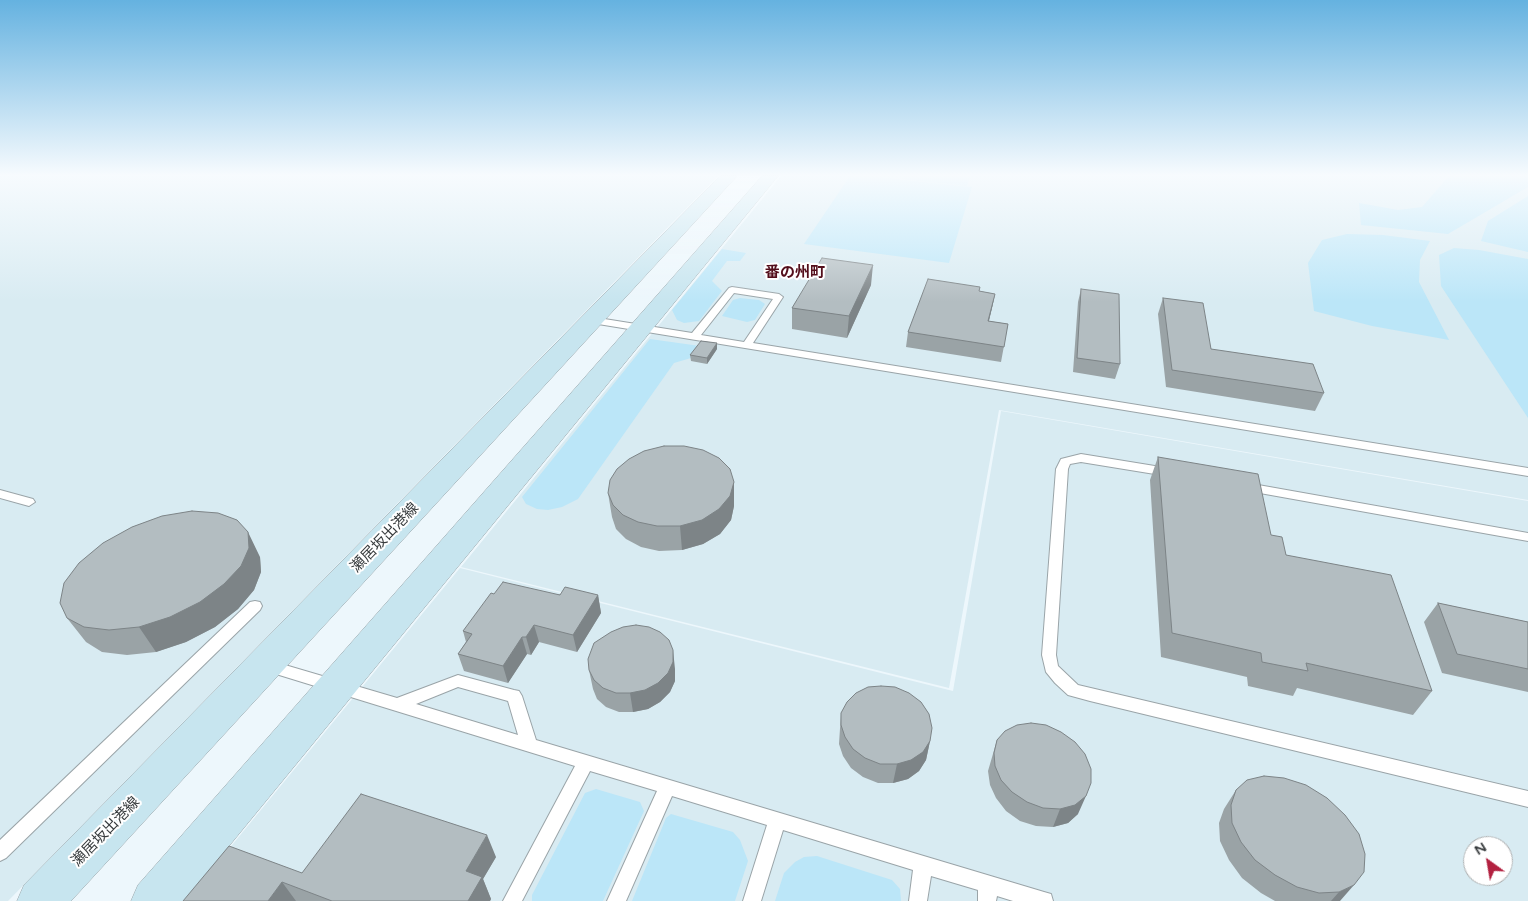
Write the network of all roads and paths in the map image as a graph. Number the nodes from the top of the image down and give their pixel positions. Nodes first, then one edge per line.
1 (689, 218) edge
2 (734, 218) edge
3 (592, 320) junction
4 (641, 328) junction
5 (695, 336) junction
6 (747, 345) junction
7 (1528, 472) edge
8 (1179, 474) edge
9 (1237, 485) edge
10 (0, 494) edge
11 (28, 502) dead end
12 (1528, 536) edge
13 (255, 606) dead end
14 (264, 665) junction
15 (336, 687) junction
16 (397, 706) junction
17 (530, 746) junction
18 (585, 763) junction
19 (667, 788) junction
20 (1528, 799) edge
21 (778, 821) junction
22 (0, 852) edge
23 (923, 865) junction
24 (987, 893) edge
25 (40, 901) edge
26 (154, 901) edge
27 (512, 901) edge
28 (616, 901) edge
29 (752, 901) edge
30 (918, 901) edge
31 (1044, 901) edge

1 - 3 main road, 瀬居坂出港線
2 - 4 main road
3 - 4 lane
3 - 14 main road, 瀬居坂出港線
4 - 5 lane
4 - 15 main road
5 - 6 lane
5 - 6 lane
6 - 7 lane
8 - 20 lane
9 - 12 lane
10 - 11 lane
13 - 22 lane
14 - 15 lane
14 - 25 main road, 瀬居坂出港線
15 - 16 lane
15 - 26 main road
16 - 17 lane
16 - 17 lane
17 - 18 lane
18 - 19 lane
18 - 27 lane
19 - 21 lane
19 - 28 lane
21 - 23 lane
21 - 29 lane
23 - 24 lane
23 - 30 lane
24 - 31 lane

